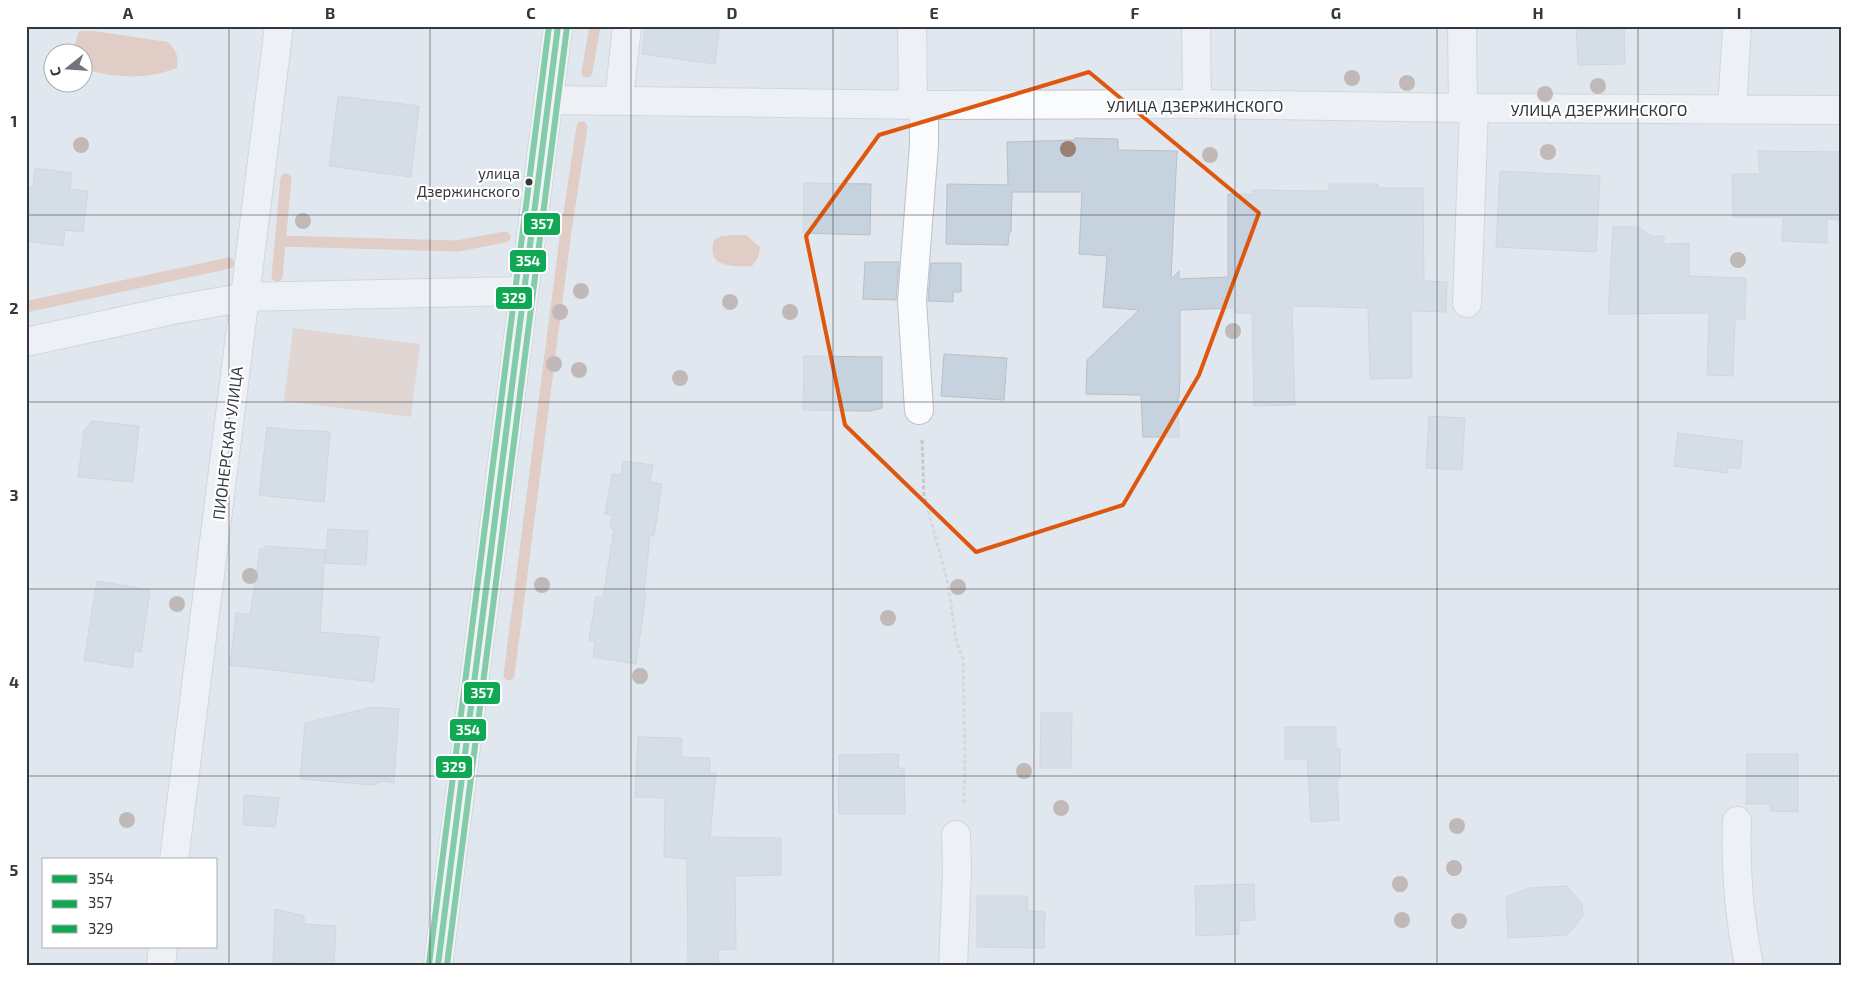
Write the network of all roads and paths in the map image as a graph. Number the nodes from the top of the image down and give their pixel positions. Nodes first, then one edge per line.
1 (279, 26) edge
2 (558, 26) edge
3 (627, 26) edge
4 (912, 26) edge
5 (1196, 26) edge
6 (1462, 26) edge
7 (1737, 26) edge
8 (548, 100) junction
9 (619, 100) junction
10 (1197, 104) junction
11 (919, 105) junction
12 (1469, 108) junction
13 (1732, 109) junction
14 (1841, 110) edge
15 (524, 291) junction
16 (246, 297) junction
17 (1467, 303) dead end
18 (26, 342) edge
19 (919, 410) joint
20 (1737, 821) dead end
21 (956, 835) joint
22 (174, 858) edge
23 (163, 948) edge
24 (161, 965) edge
25 (438, 965) edge
26 (953, 965) edge
27 (1749, 965) edge

1 - 16 street, ПИОНЕРСКАЯ УЛИЦА
2 - 8 street
3 - 9 street
4 - 11 street
5 - 10 street
6 - 12 street
7 - 13 street
8 - 9 street, УЛИЦА ДЗЕРЖИНСКОГО
8 - 15 street
9 - 11 street, УЛИЦА ДЗЕРЖИНСКОГО
10 - 11 street, УЛИЦА ДЗЕРЖИНСКОГО
10 - 12 street, УЛИЦА ДЗЕРЖИНСКОГО
11 - 19 street
12 - 13 street, УЛИЦА ДЗЕРЖИНСКОГО
12 - 17 street
13 - 14 street, УЛИЦА ДЗЕРЖИНСКОГО
15 - 16 street
15 - 25 street
16 - 18 street
16 - 22 street, ПИОНЕРСКАЯ УЛИЦА
19 - 21 path
20 - 27 street
21 - 26 street
23 - 24 street

